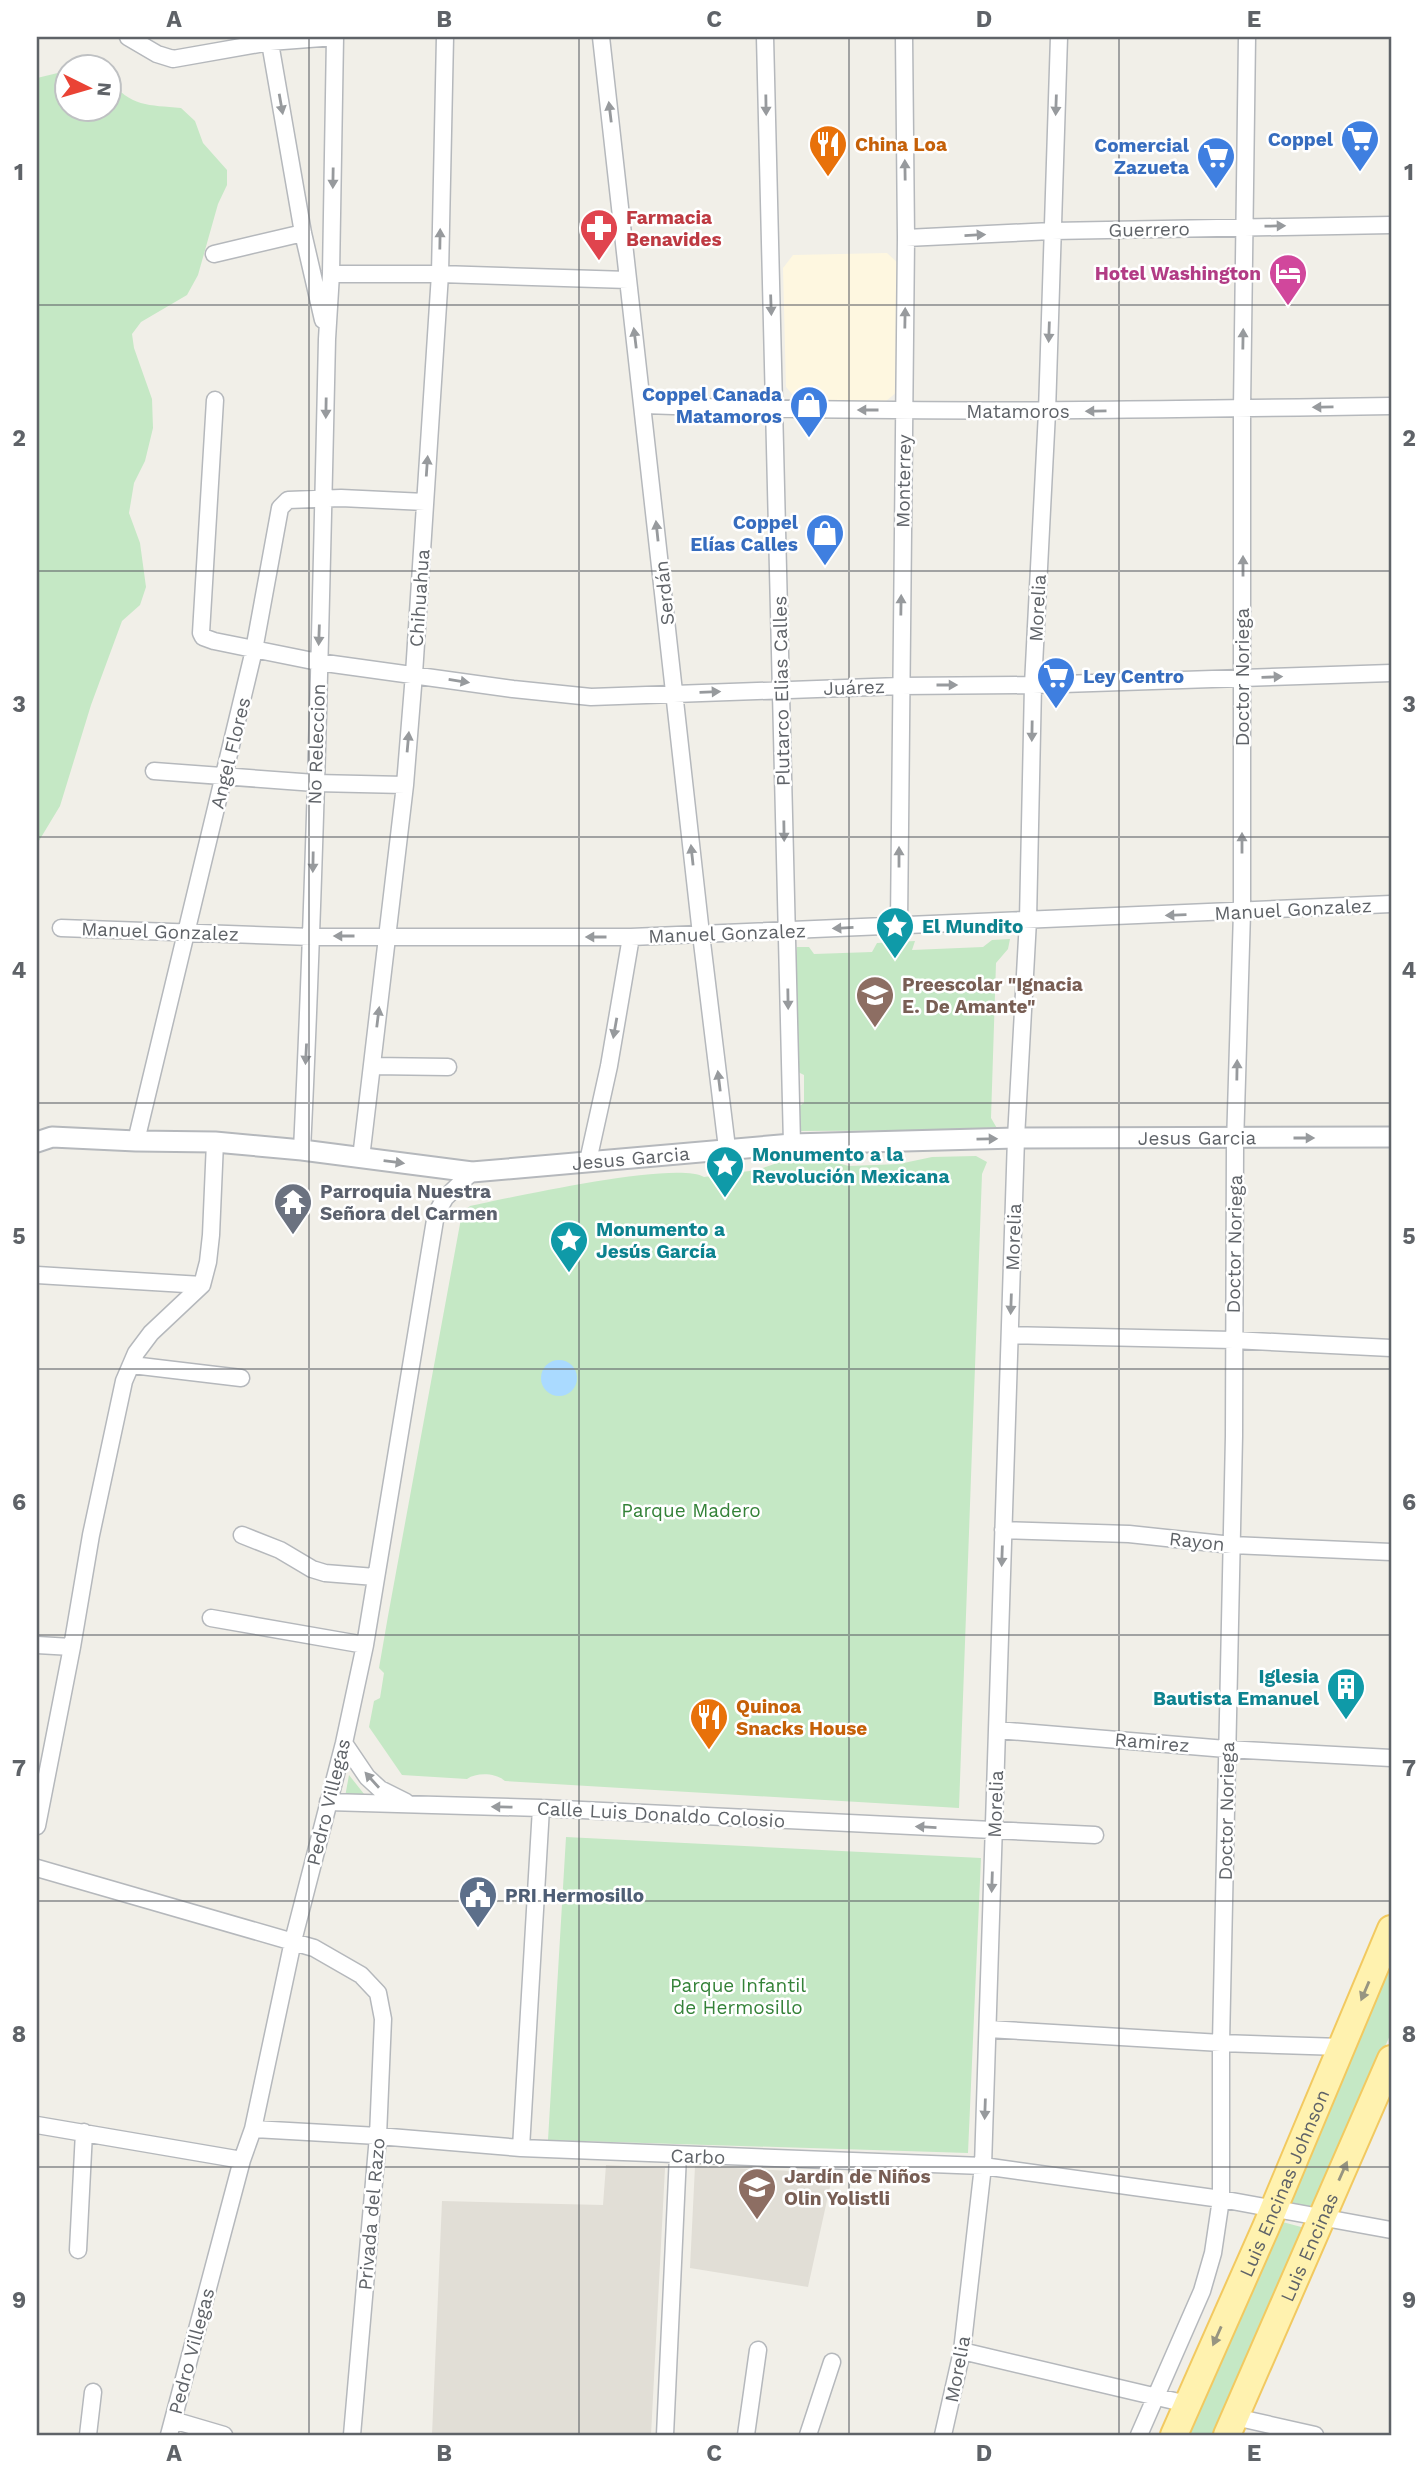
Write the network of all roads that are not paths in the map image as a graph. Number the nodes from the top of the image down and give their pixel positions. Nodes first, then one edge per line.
1 (128, 37) edge
2 (335, 37) edge
3 (445, 37) edge
4 (601, 37) edge
5 (765, 37) edge
6 (904, 37) edge
7 (1059, 37) edge
8 (1247, 37) edge
9 (269, 40) edge
10 (1391, 225) edge
11 (1245, 226) junction
12 (1052, 231) junction
13 (303, 233) junction
14 (906, 238) junction
15 (214, 254) dead end
16 (331, 274) junction
17 (440, 274) junction
18 (628, 280) junction
19 (327, 339) junction
20 (215, 400) dead end
21 (644, 405) junction
22 (1391, 406) edge
23 (1242, 408) junction
24 (774, 410) junction
25 (904, 410) junction
26 (1047, 412) junction
27 (323, 499) junction
28 (425, 502) junction
29 (254, 650) junction
30 (318, 662) junction
31 (1391, 673) edge
32 (414, 674) junction
33 (1242, 677) junction
34 (900, 685) junction
35 (1033, 685) junction
36 (781, 689) junction
37 (675, 694) junction
38 (154, 771) dead end
39 (226, 775) junction
40 (315, 782) junction
41 (405, 785) junction
42 (1391, 904) edge
43 (1242, 912) junction
44 (1028, 920) junction
45 (899, 925) junction
46 (61, 928) dead end
47 (787, 931) junction
48 (186, 932) junction
49 (701, 934) junction
50 (387, 936) junction
51 (312, 937) junction
52 (631, 937) junction
53 (372, 1066) junction
54 (448, 1067) dead end
55 (1391, 1137) edge
56 (1016, 1138) junction
57 (1236, 1138) junction
58 (38, 1140) edge
59 (136, 1141) junction
60 (215, 1142) junction
61 (792, 1144) junction
62 (727, 1149) junction
63 (302, 1150) junction
64 (361, 1157) junction
65 (588, 1161) junction
66 (472, 1172) junction
67 (37, 1275) edge
68 (202, 1285) junction
69 (1010, 1335) junction
70 (1233, 1340) junction
71 (1391, 1348) edge
72 (132, 1365) junction
73 (241, 1378) dead end
74 (1003, 1530) junction
75 (242, 1535) dead end
76 (1232, 1545) junction
77 (1391, 1552) edge
78 (375, 1577) junction
79 (211, 1618) dead end
80 (37, 1645) edge
81 (365, 1645) junction
82 (72, 1647) junction
83 (997, 1730) junction
84 (344, 1743) junction
85 (1226, 1749) junction
86 (1391, 1758) edge
87 (328, 1802) junction
88 (412, 1805) junction
89 (541, 1808) junction
90 (37, 1826) edge
91 (994, 1830) junction
92 (1095, 1835) dead end
93 (37, 1868) edge
94 (1391, 1928) edge
95 (293, 1941) junction
96 (988, 2029) junction
97 (1222, 2043) junction
98 (1341, 2047) junction
99 (1391, 2059) edge
100 (37, 2125) edge
101 (253, 2129) junction
102 (84, 2132) junction
103 (378, 2136) junction
104 (522, 2148) junction
105 (678, 2155) junction
106 (242, 2160) junction
107 (983, 2166) junction
108 (1221, 2199) junction
109 (1273, 2208) junction
110 (1322, 2218) junction
111 (1391, 2230) edge
112 (78, 2250) dead end
113 (1202, 2291) junction
114 (1232, 2302) junction
115 (758, 2350) dead end
116 (962, 2351) junction
117 (832, 2362) dead end
118 (93, 2392) dead end
119 (1156, 2398) junction
120 (1187, 2404) junction
121 (1231, 2426) edge
122 (171, 2428) edge
123 (88, 2435) edge
124 (224, 2435) edge
125 (352, 2435) edge
126 (665, 2435) edge
127 (746, 2435) edge
128 (808, 2435) edge
129 (943, 2435) edge
130 (1139, 2435) edge
131 (1174, 2435) edge
132 (1315, 2435) edge

1 - 9 street
2 - 9 street
2 -> 16 street
17 -> 3 street, Chihuahua
18 -> 4 street, Serdán
5 -> 24 street, Plutarco Elias Calles
14 -> 6 street, Monterrey
7 -> 12 street, Morelia
8 - 11 street, Doctor Noriega
9 -> 13 street
11 -> 10 street, Guerrero
11 - 12 street, Guerrero
23 -> 11 street, Doctor Noriega
14 -> 12 street, Guerrero
12 -> 26 street, Morelia
13 - 15 street
13 - 19 street
25 -> 14 street, Monterrey
16 - 17 street
16 - 19 street
17 - 18 street
28 -> 17 street, Chihuahua
21 -> 18 street, Serdán
19 -> 27 street, No Releccion
20 - 29 street, Juárez
21 - 24 street, Matamoros
37 -> 21 street, Serdán
22 -> 23 street, Matamoros
23 -> 26 street, Matamoros
33 -> 23 street, Doctor Noriega
25 -> 24 street, Matamoros
24 - 36 street, Plutarco Elias Calles
25 - 26 street, Matamoros
34 -> 25 street, Monterrey
26 - 35 street, Morelia
27 - 28 street, Angel Flores
27 - 29 street, Angel Flores
27 -> 30 street, No Releccion
28 - 32 street, Chihuahua
29 - 30 street, Juárez
29 - 39 street, Angel Flores
30 - 32 street, Juárez
30 - 40 street, No Releccion
33 -> 31 street, Juárez
32 -> 37 street, Juárez
41 -> 32 street, Chihuahua
33 - 35 street, Juárez
43 -> 33 street, Doctor Noriega
34 -> 35 street, Juárez
34 - 36 street, Juárez
45 -> 34 street, Monterrey
35 -> 44 street, Morelia
37 -> 36 street, Juárez
36 -> 47 street, Plutarco Elias Calles
49 -> 37 street, Serdán
38 - 39 street
39 - 40 street
39 - 48 street, Angel Flores
40 - 41 street
40 -> 51 street, No Releccion
41 - 50 street, Chihuahua
42 - 43 street, Manuel Gonzalez
43 -> 44 street, Manuel Gonzalez
57 -> 43 street, Doctor Noriega
44 - 45 street, Manuel Gonzalez
44 - 56 street, Morelia
45 -> 47 street, Manuel Gonzalez
46 - 48 street, Manuel Gonzalez
47 - 49 street, Manuel Gonzalez
47 -> 61 street, Plutarco Elias Calles
48 - 51 street, Manuel Gonzalez
48 - 59 street, Angel Flores
49 - 52 street, Manuel Gonzalez
62 -> 49 street, Serdán
50 -> 51 street, Manuel Gonzalez
52 -> 50 street, Manuel Gonzalez
53 -> 50 street, Chihuahua
51 -> 63 street, No Releccion
52 -> 65 street
53 - 54 street
53 - 64 street, Chihuahua
57 -> 55 street, Jesus Garcia
56 - 57 street, Jesus Garcia
61 -> 56 street, Jesus Garcia
56 -> 69 street, Morelia
57 - 70 street, Doctor Noriega
58 - 59 street, Jesus Garcia
59 - 60 street, Jesus Garcia
60 - 63 street, Jesus Garcia
60 - 68 street
61 - 62 street, Jesus Garcia
62 - 65 street, Jesus Garcia
63 - 64 street, Jesus Garcia
64 -> 66 street, Jesus Garcia
65 - 66 street, Jesus Garcia
66 - 78 street, Pedro Villegas
67 - 68 street
68 - 72 street
69 - 70 street
69 - 74 street, Morelia
70 - 71 street
70 - 76 street, Doctor Noriega
72 - 73 street
72 - 82 street
74 - 76 street, Rayon
74 -> 83 street, Morelia
75 - 78 street
76 - 77 street, Rayon
76 - 85 street, Doctor Noriega
78 - 81 street, Pedro Villegas
79 - 81 street
80 - 82 street
81 - 84 street, Pedro Villegas
82 - 90 street
83 - 85 street, Ramirez
83 - 91 street, Morelia
84 - 87 street, Pedro Villegas
88 -> 84 street
85 - 86 street, Ramirez
85 - 97 street, Doctor Noriega
87 - 88 street, Calle Luis Donaldo Colosio
87 - 95 street, Pedro Villegas
89 -> 88 street, Calle Luis Donaldo Colosio
91 -> 89 street, Calle Luis Donaldo Colosio
89 - 104 street
91 - 92 street, Calle Luis Donaldo Colosio
91 -> 96 street, Morelia
93 - 95 street
94 -> 98 main road, Luis Encinas Johnson
95 - 101 street, Pedro Villegas
95 - 103 street, Privada del Razo
96 - 97 street
96 -> 107 street, Morelia
97 - 98 street
97 - 108 street, Doctor Noriega
98 - 109 main road, Luis Encinas Johnson
110 -> 99 main road, Luis Encinas
100 - 102 street
101 - 103 street, Carbo
101 - 106 street, Pedro Villegas
102 - 106 street
102 - 112 street
103 - 104 street, Carbo
103 - 125 street, Privada del Razo
104 - 105 street, Carbo
105 - 107 street, Carbo
105 - 126 street
106 - 122 street, Pedro Villegas
107 - 108 street, Carbo
107 - 116 street, Morelia
108 - 109 street, Carbo
108 - 113 street, Doctor Noriega
109 - 110 street, Carbo
109 - 114 main road, Luis Encinas Johnson
110 - 111 street, Carbo
110 - 121 main road, Luis Encinas
113 - 114 street
113 - 119 street, Doctor Noriega
114 -> 120 main road, Luis Encinas Johnson
115 - 127 street
116 - 119 street
116 - 129 street, Morelia
117 - 128 street
118 - 123 street
119 - 120 street
119 - 130 street, Doctor Noriega
120 - 131 main road, Luis Encinas Johnson
121 - 132 street
122 - 124 street

